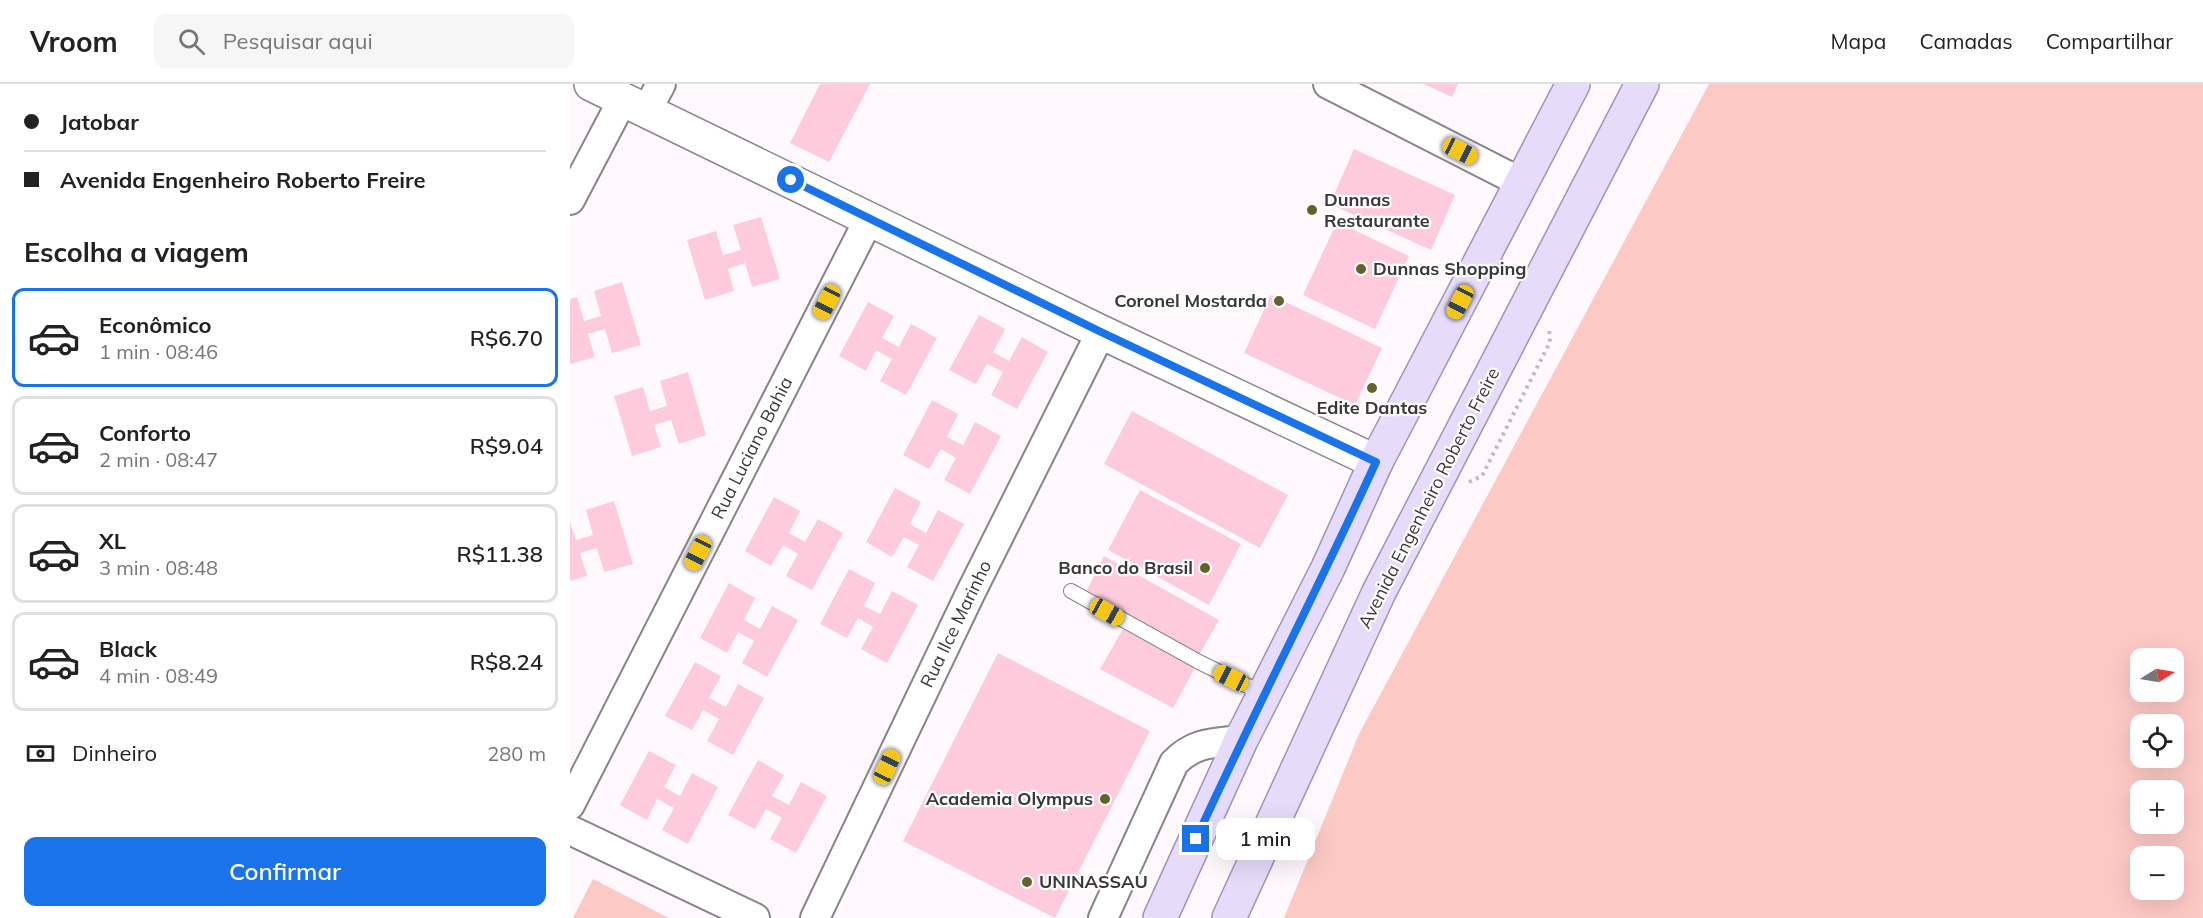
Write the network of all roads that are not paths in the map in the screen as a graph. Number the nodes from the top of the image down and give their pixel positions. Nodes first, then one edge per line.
1 (591, 84) edge
2 (1328, 84) edge
3 (1573, 84) edge
4 (1642, 84) edge
5 (644, 98) edge
6 (1522, 183) junction
7 (570, 200) edge
8 (869, 219) junction
9 (1101, 332) junction
10 (1376, 462) junction
11 (1071, 591) dead end
12 (1264, 694) junction
13 (1241, 740) junction
14 (570, 805) edge
15 (570, 830) edge
16 (755, 918) edge
17 (815, 918) edge
18 (1103, 918) edge
19 (1160, 918) edge
20 (1229, 918) edge

1 - 5 street
2 - 6 street
3 - 6 main road
4 - 20 main road, Avenida Engenheiro Roberto Freire
5 - 7 street
5 - 8 street
6 - 10 main road
8 - 9 street
8 - 14 street, Rua Luciano Bahia
9 - 10 street
9 - 17 street, Rua Ilce Marinho
10 - 12 main road
11 - 12 lane
12 - 13 main road
13 - 18 street
13 - 19 main road
15 - 16 street

